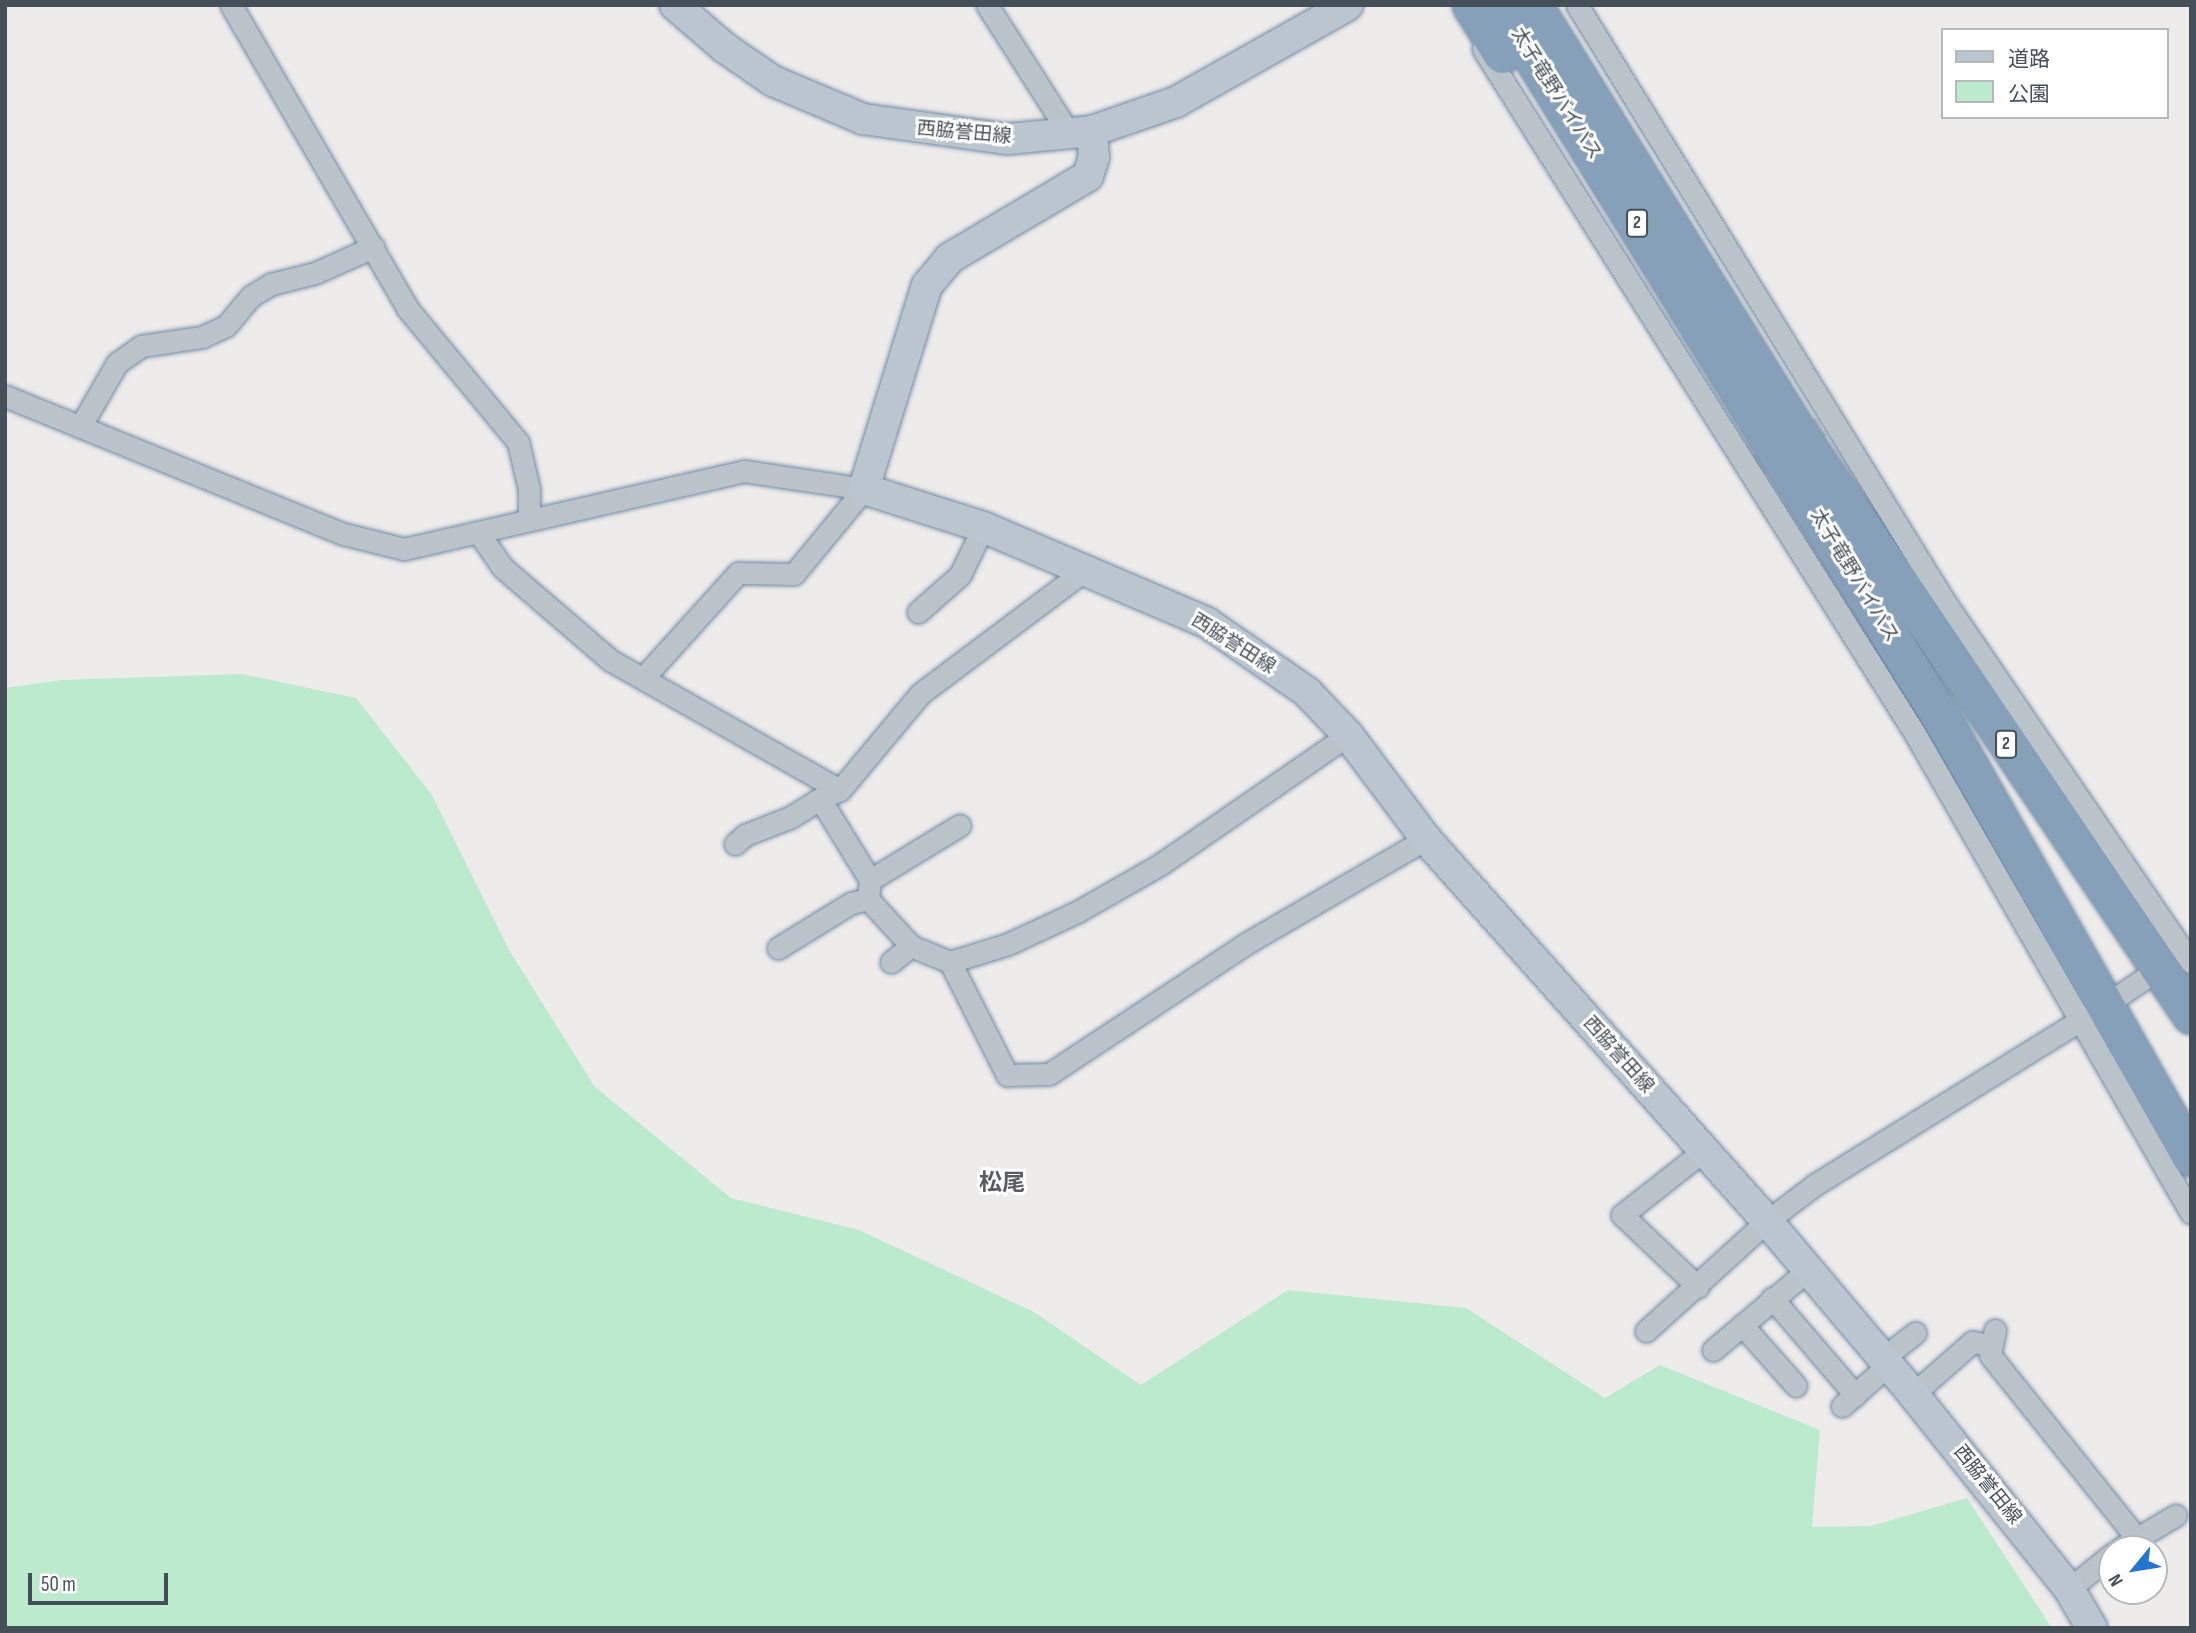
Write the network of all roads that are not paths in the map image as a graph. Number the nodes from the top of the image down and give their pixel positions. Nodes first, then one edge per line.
1 (231, 5) edge
2 (675, 5) edge
3 (987, 5) edge
4 (1348, 5) edge
5 (1455, 5) edge
6 (1471, 5) edge
7 (1500, 5) edge
8 (1533, 5) edge
9 (1560, 5) edge
10 (1577, 5) edge
11 (1081, 132) junction
12 (373, 247) junction
13 (5, 396) edge
14 (80, 428) junction
15 (1783, 435) junction
16 (864, 489) junction
17 (529, 520) junction
18 (983, 527) junction
19 (480, 534) junction
20 (1081, 572) junction
21 (918, 612) dead end
22 (645, 676) junction
23 (1348, 735) junction
24 (840, 790) junction
25 (820, 799) junction
26 (960, 825) dead end
27 (1426, 839) junction
28 (735, 844) dead end
29 (869, 890) junction
30 (911, 946) junction
31 (778, 948) dead end
32 (2185, 955) edge
33 (891, 962) dead end
34 (950, 962) junction
35 (2148, 976) dead end
36 (2117, 997) dead end
37 (2191, 1015) edge
38 (2085, 1018) junction
39 (1703, 1151) junction
40 (2191, 1157) edge
41 (2191, 1213) edge
42 (1767, 1222) junction
43 (1808, 1270) junction
44 (1698, 1287) junction
45 (1772, 1298) junction
46 (1742, 1325) junction
47 (1646, 1331) dead end
48 (1915, 1333) dead end
49 (1713, 1350) dead end
50 (1886, 1362) junction
51 (1796, 1386) dead end
52 (1913, 1394) junction
53 (2176, 1515) dead end
54 (2122, 1535) edge
55 (2140, 1535) edge
56 (2098, 1565) edge
57 (2069, 1589) junction
58 (2092, 1628) edge

1 - 12 street
2 - 11 main road, 西脇誉田線
3 - 11 street
4 - 11 main road, 西脇誉田線
5 - 38 street
6 - 15 highway
7 - 15 highway, 太子竜野バイパス / 2
8 - 15 highway, 太子竜野バイパス / 2
9 - 15 highway
10 - 32 street
11 - 16 main road
12 - 14 street
12 - 17 street
13 - 14 street
14 - 19 street
15 - 37 highway, 太子竜野バイパス / 2
15 - 40 highway, 太子竜野バイパス / 2
16 - 17 street
16 - 18 main road, 西脇誉田線
16 - 22 street
17 - 19 street
18 - 20 main road, 西脇誉田線
18 - 21 street
19 - 22 street
20 - 23 main road, 西脇誉田線
20 - 24 street
22 - 24 street
23 - 27 main road, 西脇誉田線
23 - 34 street
24 - 25 street
25 - 28 street
25 - 29 street
26 - 29 street
27 - 34 street
27 - 39 main road, 西脇誉田線
29 - 30 street
29 - 31 street
30 - 33 street
30 - 34 street
35 - 36 street
38 - 41 street
38 - 42 street
39 - 42 main road, 西脇誉田線
39 - 44 street
42 - 43 main road, 西脇誉田線
42 - 44 street
43 - 45 street
43 - 50 main road, 西脇誉田線
44 - 47 street
45 - 46 street
45 - 50 street
46 - 49 street
46 - 51 street
48 - 50 street
50 - 52 main road, 西脇誉田線
52 - 54 street
52 - 57 main road, 西脇誉田線
53 - 55 street
56 - 57 street
57 - 58 main road, 西脇誉田線

